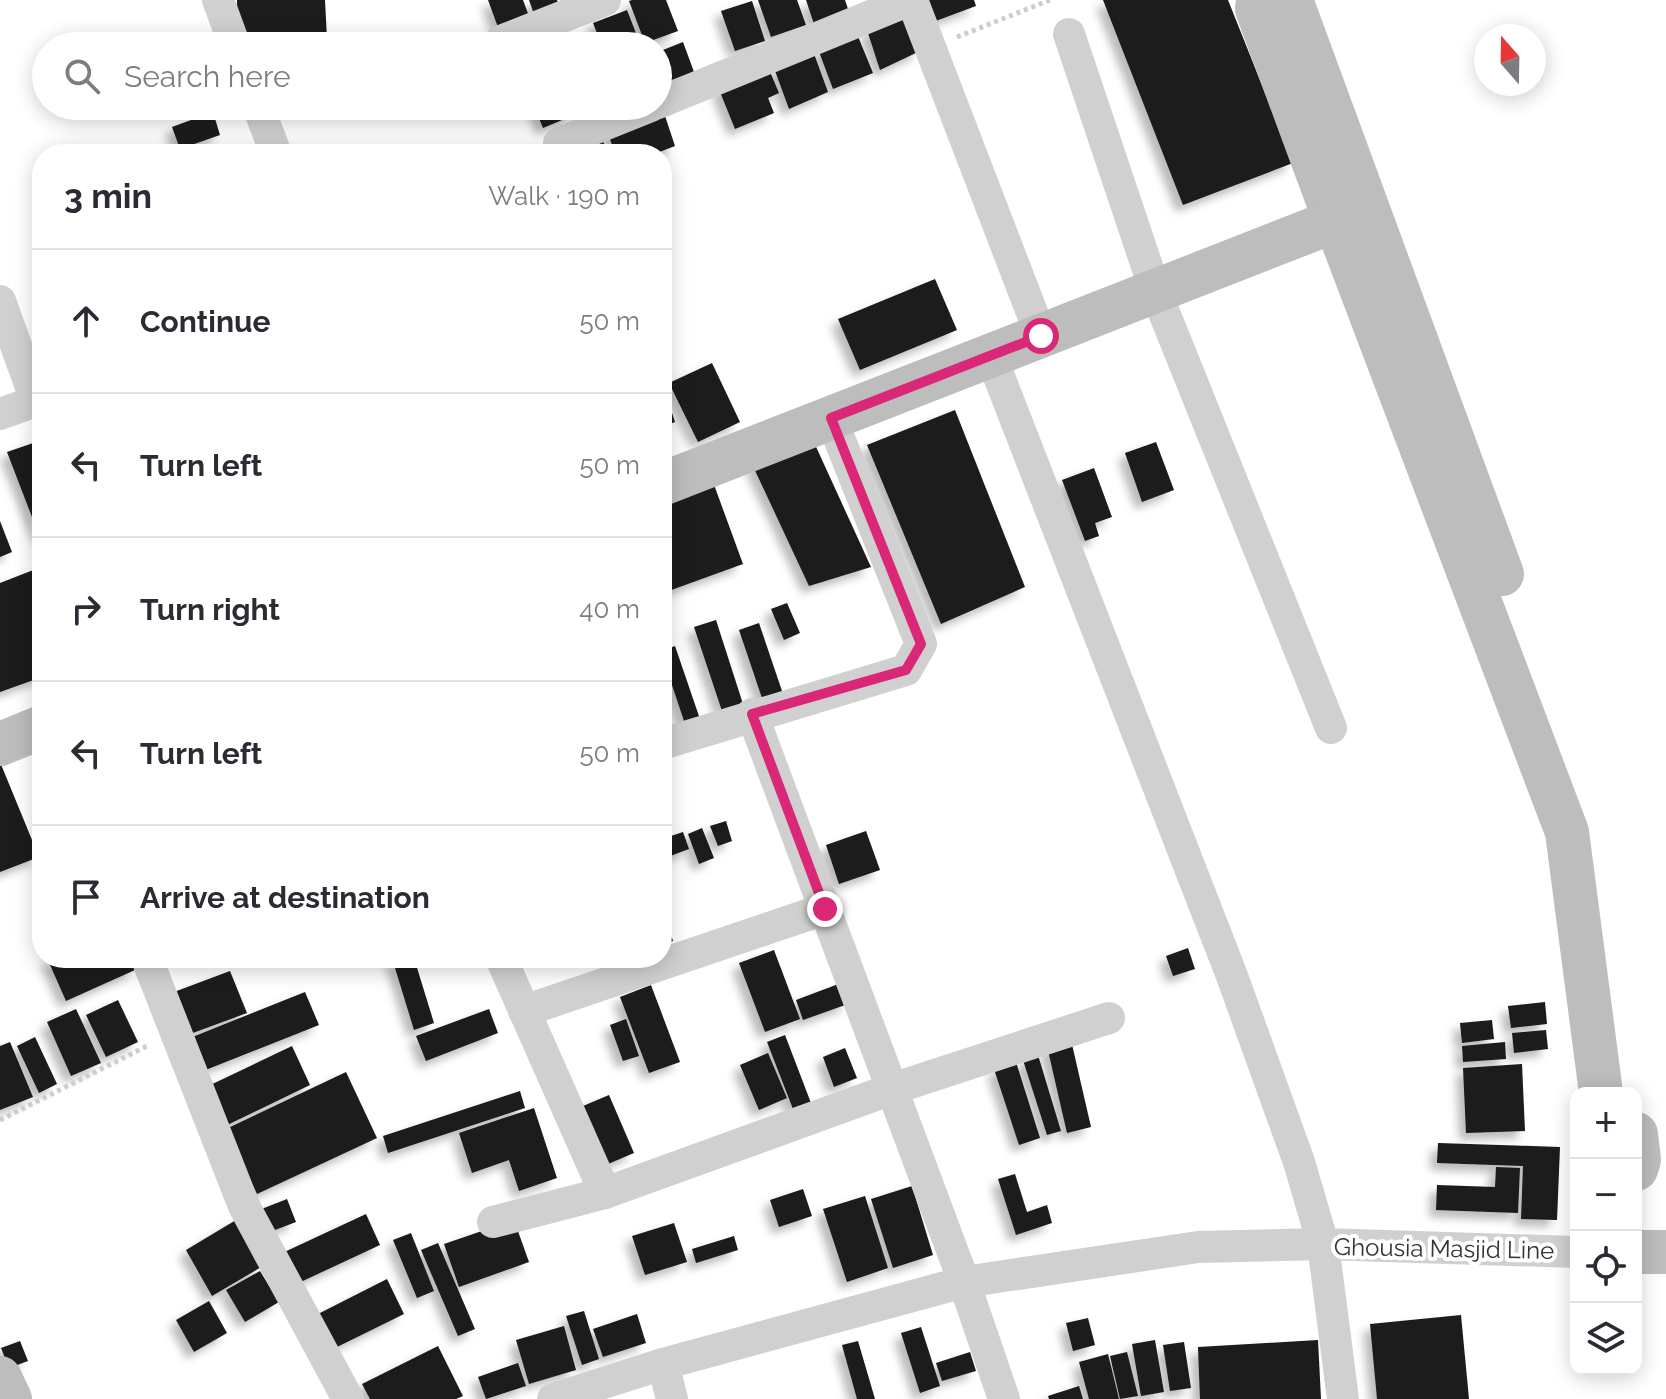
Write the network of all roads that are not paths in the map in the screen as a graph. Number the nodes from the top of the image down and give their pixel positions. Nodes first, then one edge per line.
1 (218, 0) edge
2 (605, 0) edge
3 (911, 0) edge
4 (1258, 0) edge
5 (1291, 0) edge
6 (230, 32) edge
7 (524, 32) edge
8 (1069, 34) dead end
9 (672, 97) edge
10 (261, 120) edge
11 (616, 120) edge
12 (559, 143) dead end
13 (267, 144) edge
14 (1350, 214) junction
15 (1155, 290) junction
16 (0, 301) edge
17 (1041, 336) junction
18 (991, 356) junction
19 (32, 382) edge
20 (32, 403) edge
21 (0, 414) edge
22 (831, 418) junction
23 (672, 480) edge
24 (752, 714) junction
25 (1331, 728) dead end
26 (32, 731) edge
27 (672, 741) edge
28 (0, 744) edge
29 (825, 909) junction
30 (672, 961) edge
31 (151, 968) edge
32 (505, 968) edge
33 (651, 968) edge
34 (524, 1011) junction
35 (1109, 1018) dead end
36 (1600, 1087) edge
37 (1630, 1087) edge
38 (892, 1089) junction
39 (605, 1193) junction
40 (493, 1222) dead end
41 (1323, 1244) junction
42 (1570, 1252) edge
43 (1642, 1252) edge
44 (1666, 1252) edge
45 (964, 1282) junction
46 (663, 1364) junction
47 (0, 1378) edge
48 (10, 1399) edge
49 (348, 1399) edge
50 (553, 1399) edge
51 (672, 1399) edge
52 (1004, 1399) edge
53 (1343, 1399) edge

1 - 6 street
2 - 7 street
3 - 9 street
3 - 17 street
4 - 14 street
5 - 14 street
8 - 15 street
10 - 13 street
11 - 12 street
14 - 15 street
14 - 36 street
14 - 37 street
15 - 17 street
15 - 25 street
16 - 19 street
17 - 18 street
18 - 22 street
18 - 41 street
20 - 21 street
22 - 23 street
22 - 24 street
24 - 27 street
24 - 29 street
26 - 28 street
29 - 30 street
29 - 38 street
31 - 49 street
32 - 34 street
33 - 34 street
34 - 39 street
35 - 38 street
38 - 39 street
38 - 45 street
39 - 40 street
41 - 42 street, Ghousia Masjid Line
41 - 45 street
41 - 53 street, Ghousia Masjid Line
43 - 44 street
45 - 46 street
45 - 52 street
46 - 50 street
46 - 51 street
47 - 48 street

